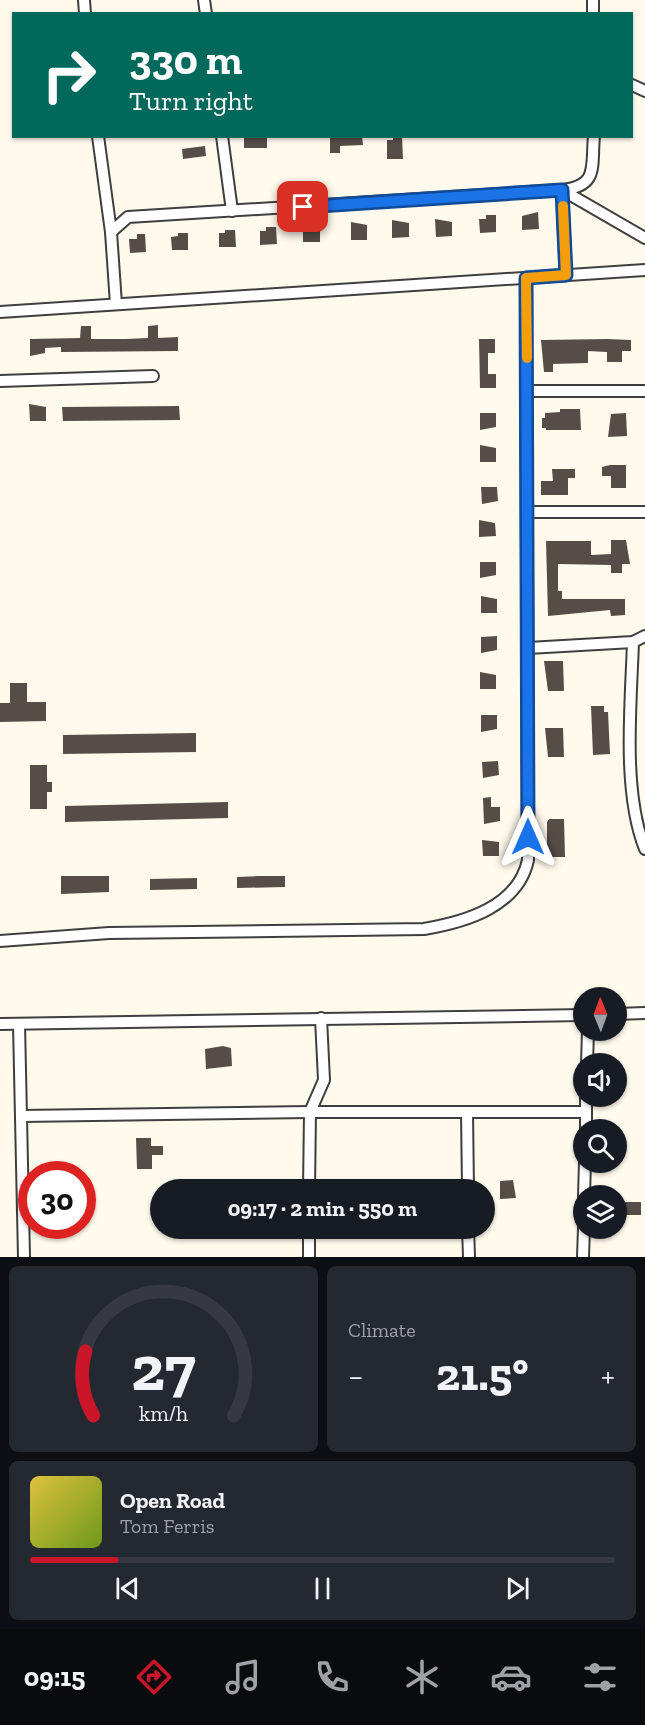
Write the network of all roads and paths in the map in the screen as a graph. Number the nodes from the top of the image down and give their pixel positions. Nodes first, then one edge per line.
1 (98, 138) edge
2 (222, 138) edge
3 (594, 138) edge
4 (562, 190) junction
5 (232, 211) junction
6 (111, 232) junction
7 (645, 238) edge
8 (645, 270) edge
9 (566, 275) junction
10 (526, 278) junction
11 (116, 304) junction
12 (0, 312) edge
13 (153, 376) dead end
14 (0, 381) edge
15 (527, 391) junction
16 (645, 391) edge
17 (527, 512) junction
18 (645, 512) edge
19 (645, 636) edge
20 (633, 642) junction
21 (528, 648) junction
22 (645, 849) edge
23 (0, 941) edge
24 (645, 1013) edge
25 (627, 1014) edge
26 (573, 1015) edge
27 (321, 1018) junction
28 (0, 1024) edge
29 (19, 1024) junction
30 (586, 1107) edge
31 (310, 1112) junction
32 (467, 1112) junction
33 (586, 1112) junction
34 (21, 1116) junction
35 (586, 1119) edge
36 (309, 1179) edge
37 (468, 1179) edge
38 (309, 1239) edge
39 (468, 1239) edge
40 (584, 1239) edge
41 (24, 1257) edge
42 (309, 1257) edge
43 (469, 1257) edge
44 (583, 1257) edge

1 - 6 street
2 - 5 street
3 - 4 street
4 - 5 street
4 - 7 street
4 - 9 street
5 - 6 street
6 - 11 street
8 - 9 street
9 - 10 street
10 - 11 street
10 - 15 street
11 - 12 street
13 - 14 street
15 - 16 street
15 - 17 street
17 - 18 street
17 - 21 street
19 - 20 street
20 - 21 street
20 - 22 street
21 - 23 street
24 - 25 street
26 - 27 street
27 - 29 street
27 - 31 street
28 - 29 street
29 - 34 street
30 - 33 street
31 - 32 street
31 - 34 street
31 - 36 street
32 - 33 street
32 - 37 street
33 - 35 street
34 - 41 street
38 - 42 street
39 - 43 street
40 - 44 street

